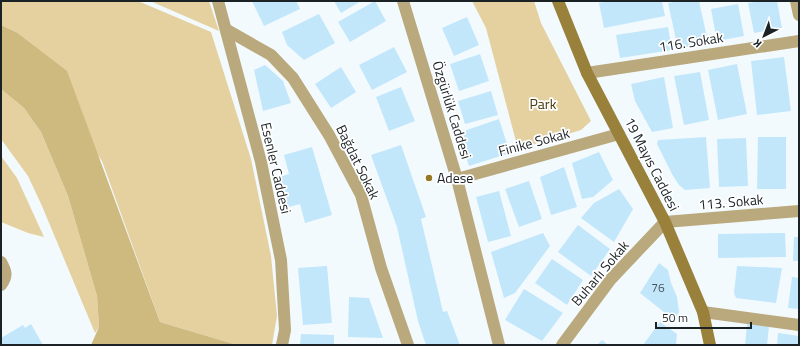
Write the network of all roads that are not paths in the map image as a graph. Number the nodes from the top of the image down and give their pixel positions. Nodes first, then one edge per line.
1 (218, 1) edge
2 (403, 1) edge
3 (558, 1) edge
4 (796, 1) edge
5 (799, 15) edge
6 (226, 30) junction
7 (799, 41) edge
8 (587, 73) junction
9 (620, 134) junction
10 (457, 179) junction
11 (799, 211) edge
12 (665, 222) junction
13 (1, 262) edge
14 (1, 285) edge
15 (703, 312) junction
16 (799, 325) edge
17 (282, 345) edge
18 (408, 345) edge
19 (499, 345) edge
20 (562, 345) edge
21 (710, 345) edge

1 - 6 street, Esenler Caddesi
2 - 10 street, Özgürlük Caddesi
3 - 8 main road, 19 Mayıs Caddesi
4 - 5 street
6 - 17 street, Esenler Caddesi
6 - 18 street, Bağdat Sokak
7 - 8 street, 116. Sokak
8 - 9 main road, 19 Mayıs Caddesi
9 - 10 street, Finike Sokak
9 - 12 main road, 19 Mayıs Caddesi
10 - 19 street, Özgürlük Caddesi
11 - 12 street, 113. Sokak
12 - 15 main road, 19 Mayıs Caddesi
12 - 20 street, Buharlı Sokak
13 - 14 street
15 - 16 street
15 - 21 main road, 19 Mayıs Caddesi

